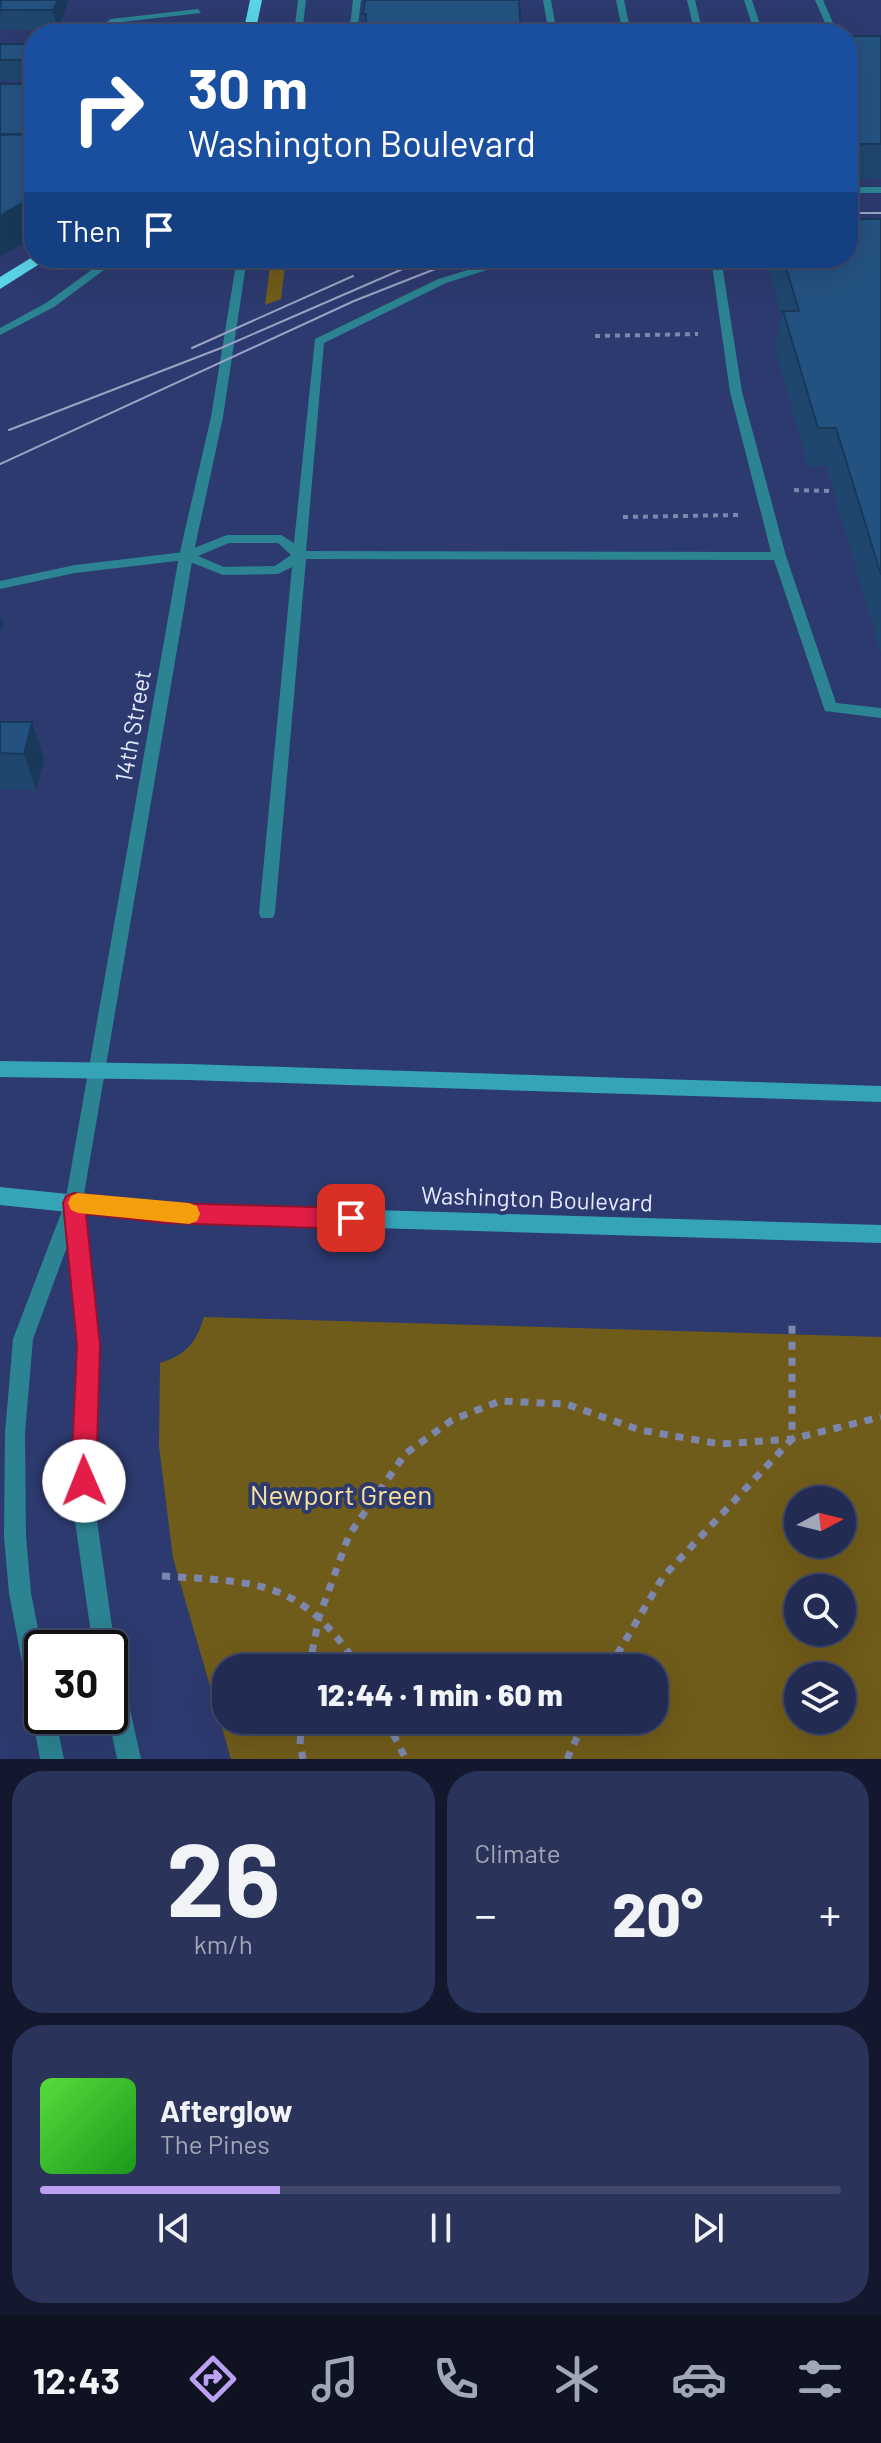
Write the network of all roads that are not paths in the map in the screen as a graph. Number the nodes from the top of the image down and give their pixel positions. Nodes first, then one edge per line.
1 (256, 0) edge
2 (302, 0) edge
3 (357, 0) edge
4 (547, 0) edge
5 (620, 0) edge
6 (691, 0) edge
7 (748, 0) edge
8 (819, 0) edge
9 (198, 11) dead end
10 (107, 24) edge
11 (251, 24) edge
12 (299, 24) edge
13 (354, 24) edge
14 (551, 24) edge
15 (625, 24) edge
16 (697, 24) edge
17 (756, 24) edge
18 (830, 24) edge
19 (858, 190) edge
20 (881, 190) edge
21 (25, 268) edge
22 (101, 268) edge
23 (240, 268) edge
24 (486, 268) edge
25 (717, 268) edge
26 (0, 284) edge
27 (0, 332) edge
28 (300, 555) junction
29 (186, 556) junction
30 (779, 556) junction
31 (0, 585) edge
32 (881, 713) edge
33 (267, 913) dead end
34 (0, 1069) edge
35 (97, 1071) junction
36 (881, 1094) edge
37 (0, 1196) edge
38 (74, 1203) junction
39 (881, 1234) edge
40 (27, 1630) edge
41 (101, 1630) edge
42 (47, 1734) edge
43 (123, 1734) edge
44 (52, 1759) edge
45 (129, 1759) edge

1 - 11 highway
2 - 12 street
3 - 13 street
4 - 14 street
5 - 15 street
6 - 16 street
7 - 17 street
8 - 18 street
9 - 10 street
19 - 20 street
21 - 26 highway
22 - 27 street
23 - 29 street, 14th Street
24 - 28 street
25 - 30 street
28 - 29 street
28 - 29 street
28 - 30 street
28 - 33 street
29 - 31 street
29 - 35 street, 14th Street
30 - 32 street
34 - 35 street
35 - 36 street
35 - 38 street, 14th Street
37 - 38 street, Washington Boulevard
38 - 39 street, Washington Boulevard
38 - 40 street
38 - 41 street
42 - 44 street
43 - 45 street

